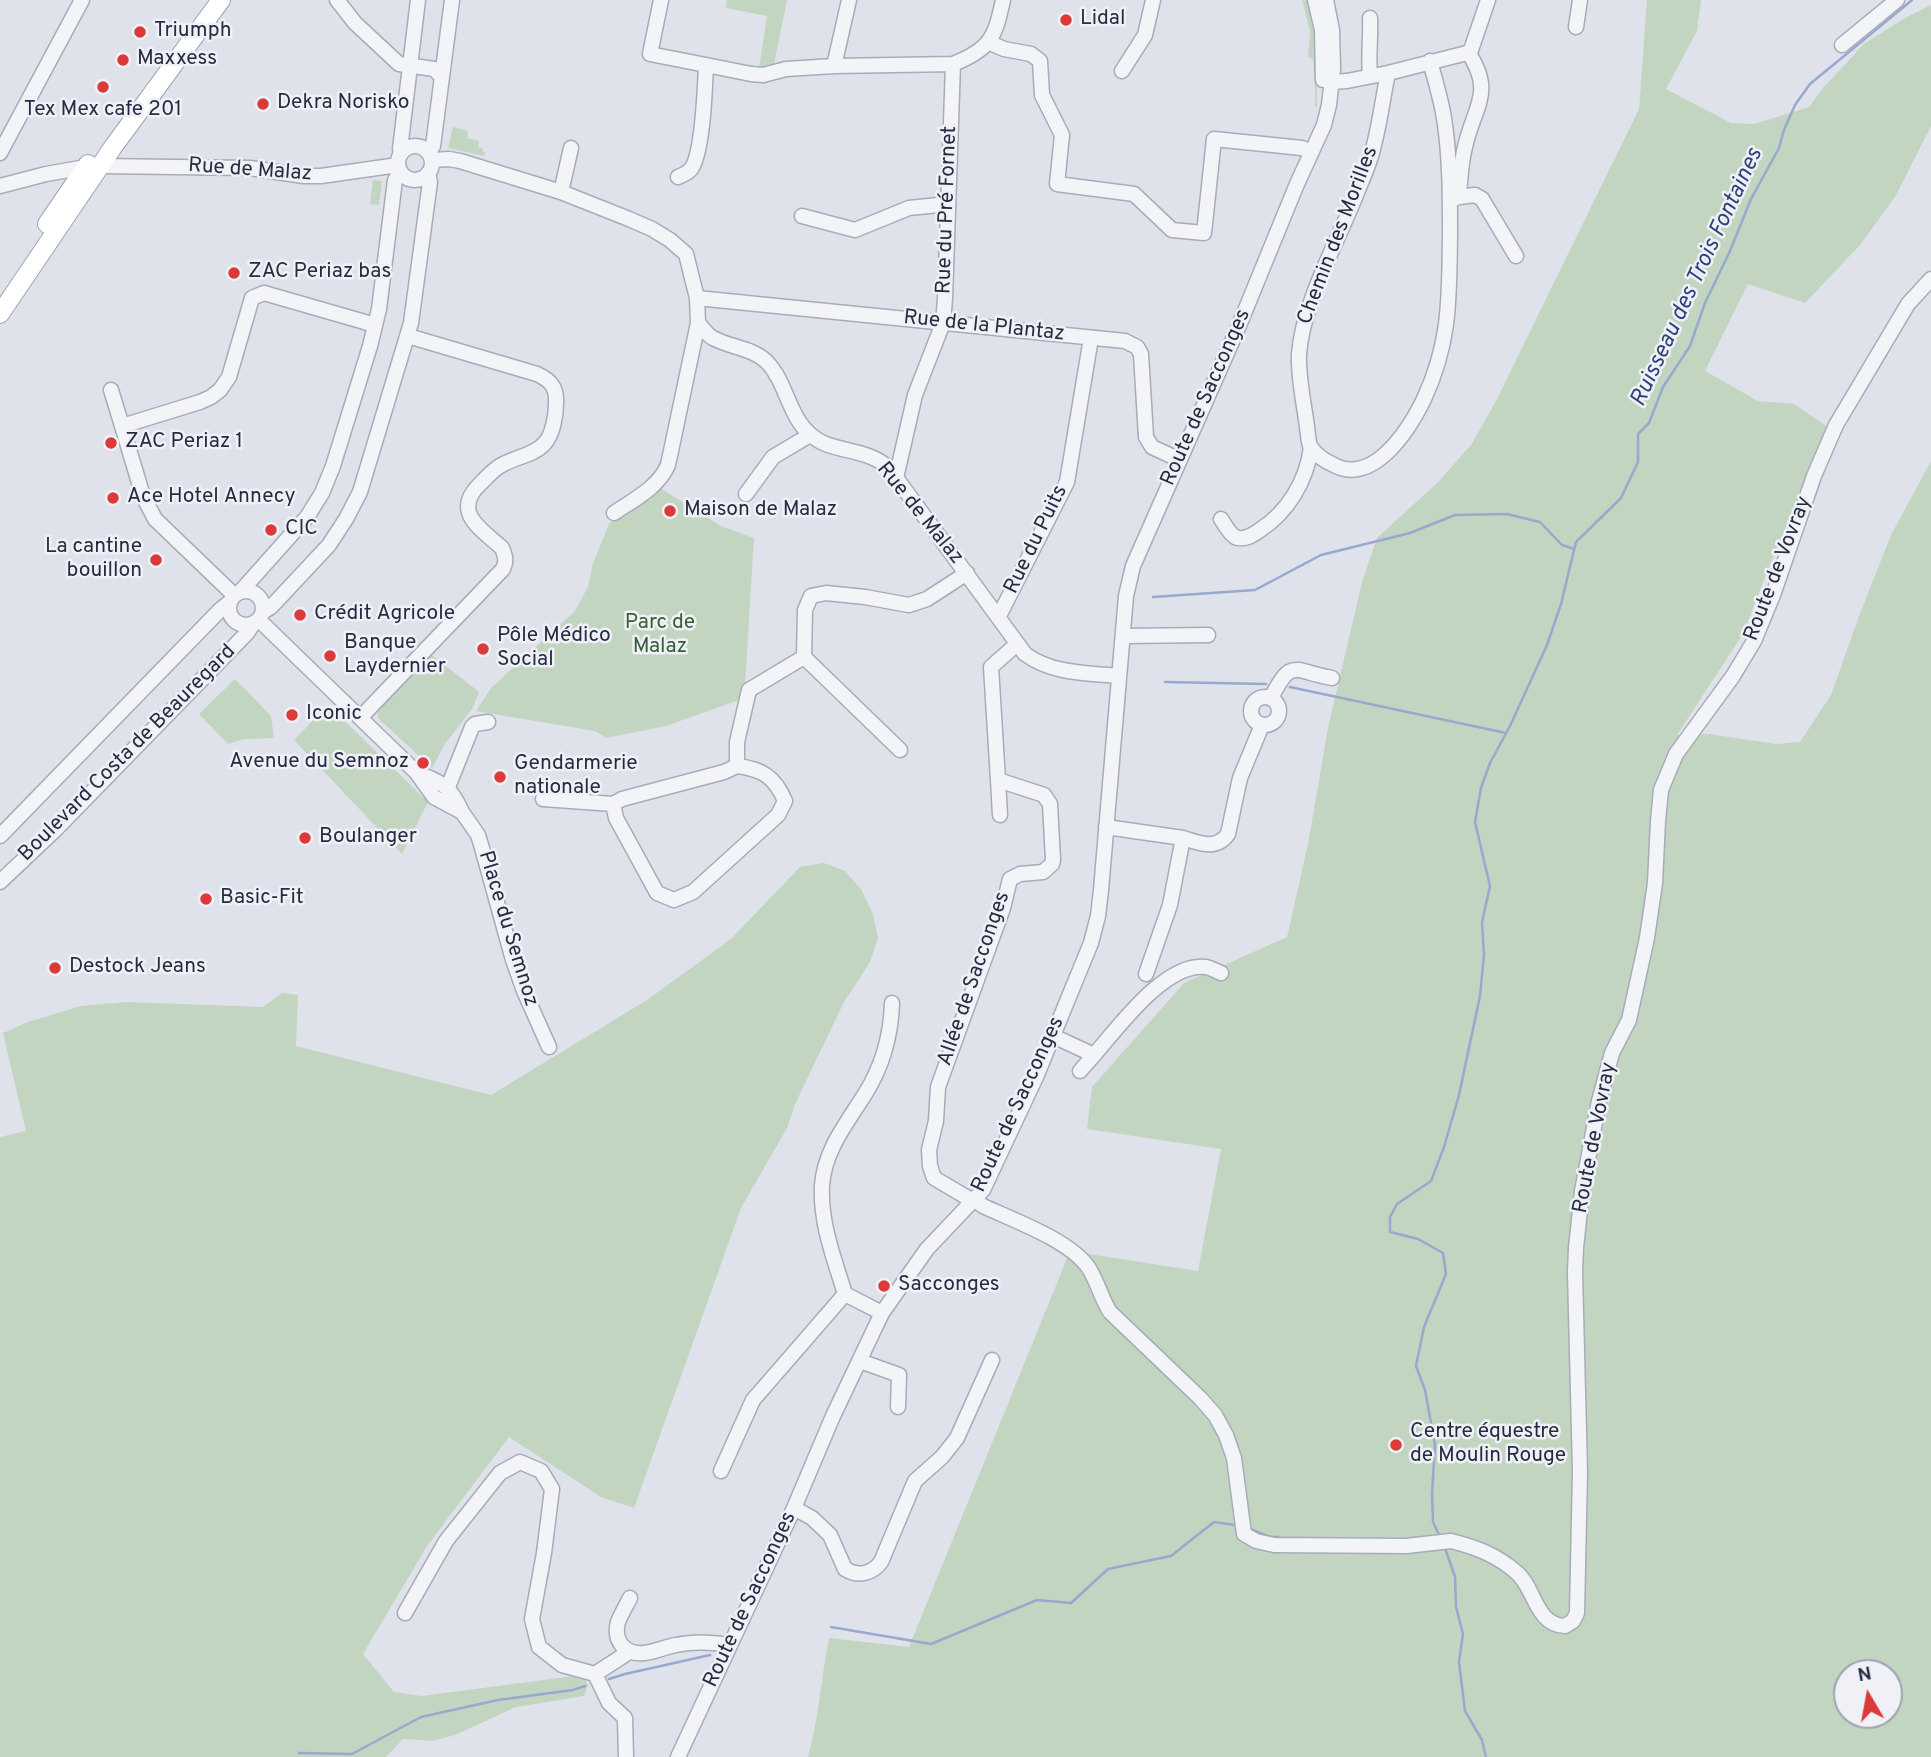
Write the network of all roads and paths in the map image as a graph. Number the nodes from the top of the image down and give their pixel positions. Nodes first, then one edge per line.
1 (82, 0) edge
2 (209, 0) edge
3 (221, 0) edge
4 (337, 0) edge
5 (418, 0) edge
6 (452, 0) edge
7 (661, 0) edge
8 (849, 0) edge
9 (1003, 0) edge
10 (1153, 0) edge
11 (1315, 0) edge
12 (1326, 0) edge
13 (1488, 0) edge
14 (1580, 0) edge
15 (1896, 0) edge
16 (1370, 18) dead end
17 (1576, 27) dead end
18 (988, 42) junction
19 (1842, 45) dead end
20 (1468, 52) junction
21 (1430, 61) junction
22 (953, 64) junction
23 (706, 65) junction
24 (408, 66) junction
25 (834, 66) junction
26 (1122, 71) dead end
27 (1388, 73) junction
28 (442, 76) junction
29 (1370, 76) junction
30 (1328, 86) junction
31 (113, 147) junction
32 (571, 148) dead end
33 (0, 153) edge
34 (1308, 157) junction
35 (430, 162) junction
36 (400, 163) junction
37 (139, 166) junction
38 (93, 167) junction
39 (46, 174) junction
40 (678, 177) dead end
41 (0, 186) edge
42 (561, 192) junction
43 (64, 198) junction
44 (1455, 198) junction
45 (948, 204) junction
46 (802, 216) dead end
47 (1516, 256) dead end
48 (1931, 279) edge
49 (0, 296) edge
50 (697, 298) junction
51 (0, 314) edge
52 (698, 323) junction
53 (943, 323) junction
54 (375, 326) junction
55 (408, 336) junction
56 (1091, 338) junction
57 (111, 390) dead end
58 (122, 426) junction
59 (810, 435) junction
60 (1311, 447) junction
61 (1180, 460) junction
62 (896, 478) junction
63 (747, 494) dead end
64 (614, 513) dead end
65 (1221, 519) dead end
66 (967, 573) junction
67 (235, 596) junction
68 (999, 616) junction
69 (259, 618) junction
70 (1208, 635) dead end
71 (1123, 636) junction
72 (1017, 644) junction
73 (804, 657) junction
74 (1119, 676) junction
75 (1332, 678) dead end
76 (360, 718) junction
77 (488, 722) dead end
78 (900, 750) dead end
79 (737, 766) junction
80 (416, 772) junction
81 (998, 780) junction
82 (448, 787) junction
83 (543, 799) dead end
84 (613, 804) junction
85 (462, 812) junction
86 (1000, 815) dead end
87 (1106, 827) junction
88 (0, 836) edge
89 (1183, 838) junction
90 (0, 882) edge
91 (1221, 973) dead end
92 (1146, 974) dead end
93 (892, 1003) dead end
94 (1053, 1036) junction
95 (549, 1047) dead end
96 (1094, 1055) junction
97 (1080, 1071) dead end
98 (974, 1201) junction
99 (845, 1294) junction
100 (883, 1313) junction
101 (992, 1360) dead end
102 (860, 1361) junction
103 (898, 1407) dead end
104 (721, 1471) dead end
105 (794, 1508) junction
106 (630, 1598) dead end
107 (405, 1613) dead end
108 (730, 1645) junction
109 (629, 1652) junction
110 (595, 1674) junction
111 (626, 1757) edge
112 (678, 1757) edge

1 - 33 street
2 - 38 main road
3 - 31 main road
4 - 24 street
5 - 24 street, Boulevard Costa de Beauregard
6 - 28 street, Boulevard Costa de Beauregard
7 - 23 street
8 - 25 street
9 - 18 street
10 - 26 street
11 - 30 street
12 - 30 street, Route de Sacconges
13 - 20 street
14 - 17 street
15 - 19 street
16 - 29 street
18 - 22 street
18 - 34 street
20 - 21 street
20 - 44 street
21 - 27 street
21 - 44 street
22 - 25 street
22 - 45 street, Rue du Pré Fornet
23 - 25 street
23 - 40 street
24 - 28 street
24 - 36 street, Boulevard Costa de Beauregard
27 - 29 street
27 - 60 street, Chemin des Morilles
28 - 35 street, Boulevard Costa de Beauregard
29 - 30 street
30 - 34 street, Route de Sacconges
31 - 37 street
31 - 38 main road
32 - 42 street
34 - 61 street, Route de Sacconges
35 - 36 street
35 - 36 street
35 - 42 street
35 - 55 street, Boulevard Costa de Beauregard
36 - 37 street, Rue de Malaz
36 - 54 street, Boulevard Costa de Beauregard
37 - 38 street, Rue de Malaz
38 - 39 street, Rue de Malaz
38 - 43 main road
38 - 51 main road
39 - 41 street, Rue de Malaz
39 - 43 street
42 - 50 street
43 - 49 main road
44 - 47 street
44 - 60 street
45 - 46 street
45 - 53 street, Rue du Pré Fornet
48 - 98 street, Route de Vovray
50 - 52 street
50 - 53 street, Rue de la Plantaz
52 - 59 street
52 - 64 street
53 - 56 street, Rue de la Plantaz
53 - 62 street, Rue du Pré Fornet
54 - 58 street
54 - 67 street, Boulevard Costa de Beauregard
55 - 69 street, Boulevard Costa de Beauregard
55 - 76 street
56 - 61 street, Rue de la Plantaz
56 - 68 street, Rue du Puits
57 - 58 street
58 - 67 street
59 - 62 street, Rue de Malaz
59 - 63 street
60 - 65 street
61 - 71 street, Route de Sacconges
62 - 66 street, Rue de Malaz
66 - 68 street, Rue de Malaz
66 - 73 street
67 - 69 street
67 - 69 street, Boulevard Costa de Beauregard
67 - 88 street, Boulevard Costa de Beauregard
68 - 72 street, Rue de Malaz
69 - 76 street
69 - 90 street, Boulevard Costa de Beauregard
70 - 71 street
71 - 74 street, Route de Sacconges
72 - 74 street, Rue de Malaz
72 - 81 street
73 - 78 street
73 - 79 street
74 - 87 street, Route de Sacconges
75 - 89 street
76 - 80 street
77 - 82 street
79 - 84 street
79 - 84 street
80 - 82 street
80 - 85 street
81 - 86 street
81 - 98 street, Allée de Sacconges
82 - 85 street, Place du Semnoz
83 - 84 street
85 - 95 street, Place du Semnoz
87 - 89 street
87 - 94 street, Route de Sacconges
89 - 92 street
91 - 96 street
93 - 99 street
94 - 96 street
94 - 98 street, Route de Sacconges
96 - 97 street
98 - 100 street, Route de Sacconges
99 - 100 street
99 - 104 street
100 - 102 street, Route de Sacconges
101 - 105 street
102 - 103 street
102 - 105 street, Route de Sacconges
105 - 108 street, Route de Sacconges
106 - 109 street
107 - 110 street
108 - 109 street
108 - 112 street, Route de Sacconges
109 - 110 street
110 - 111 street

